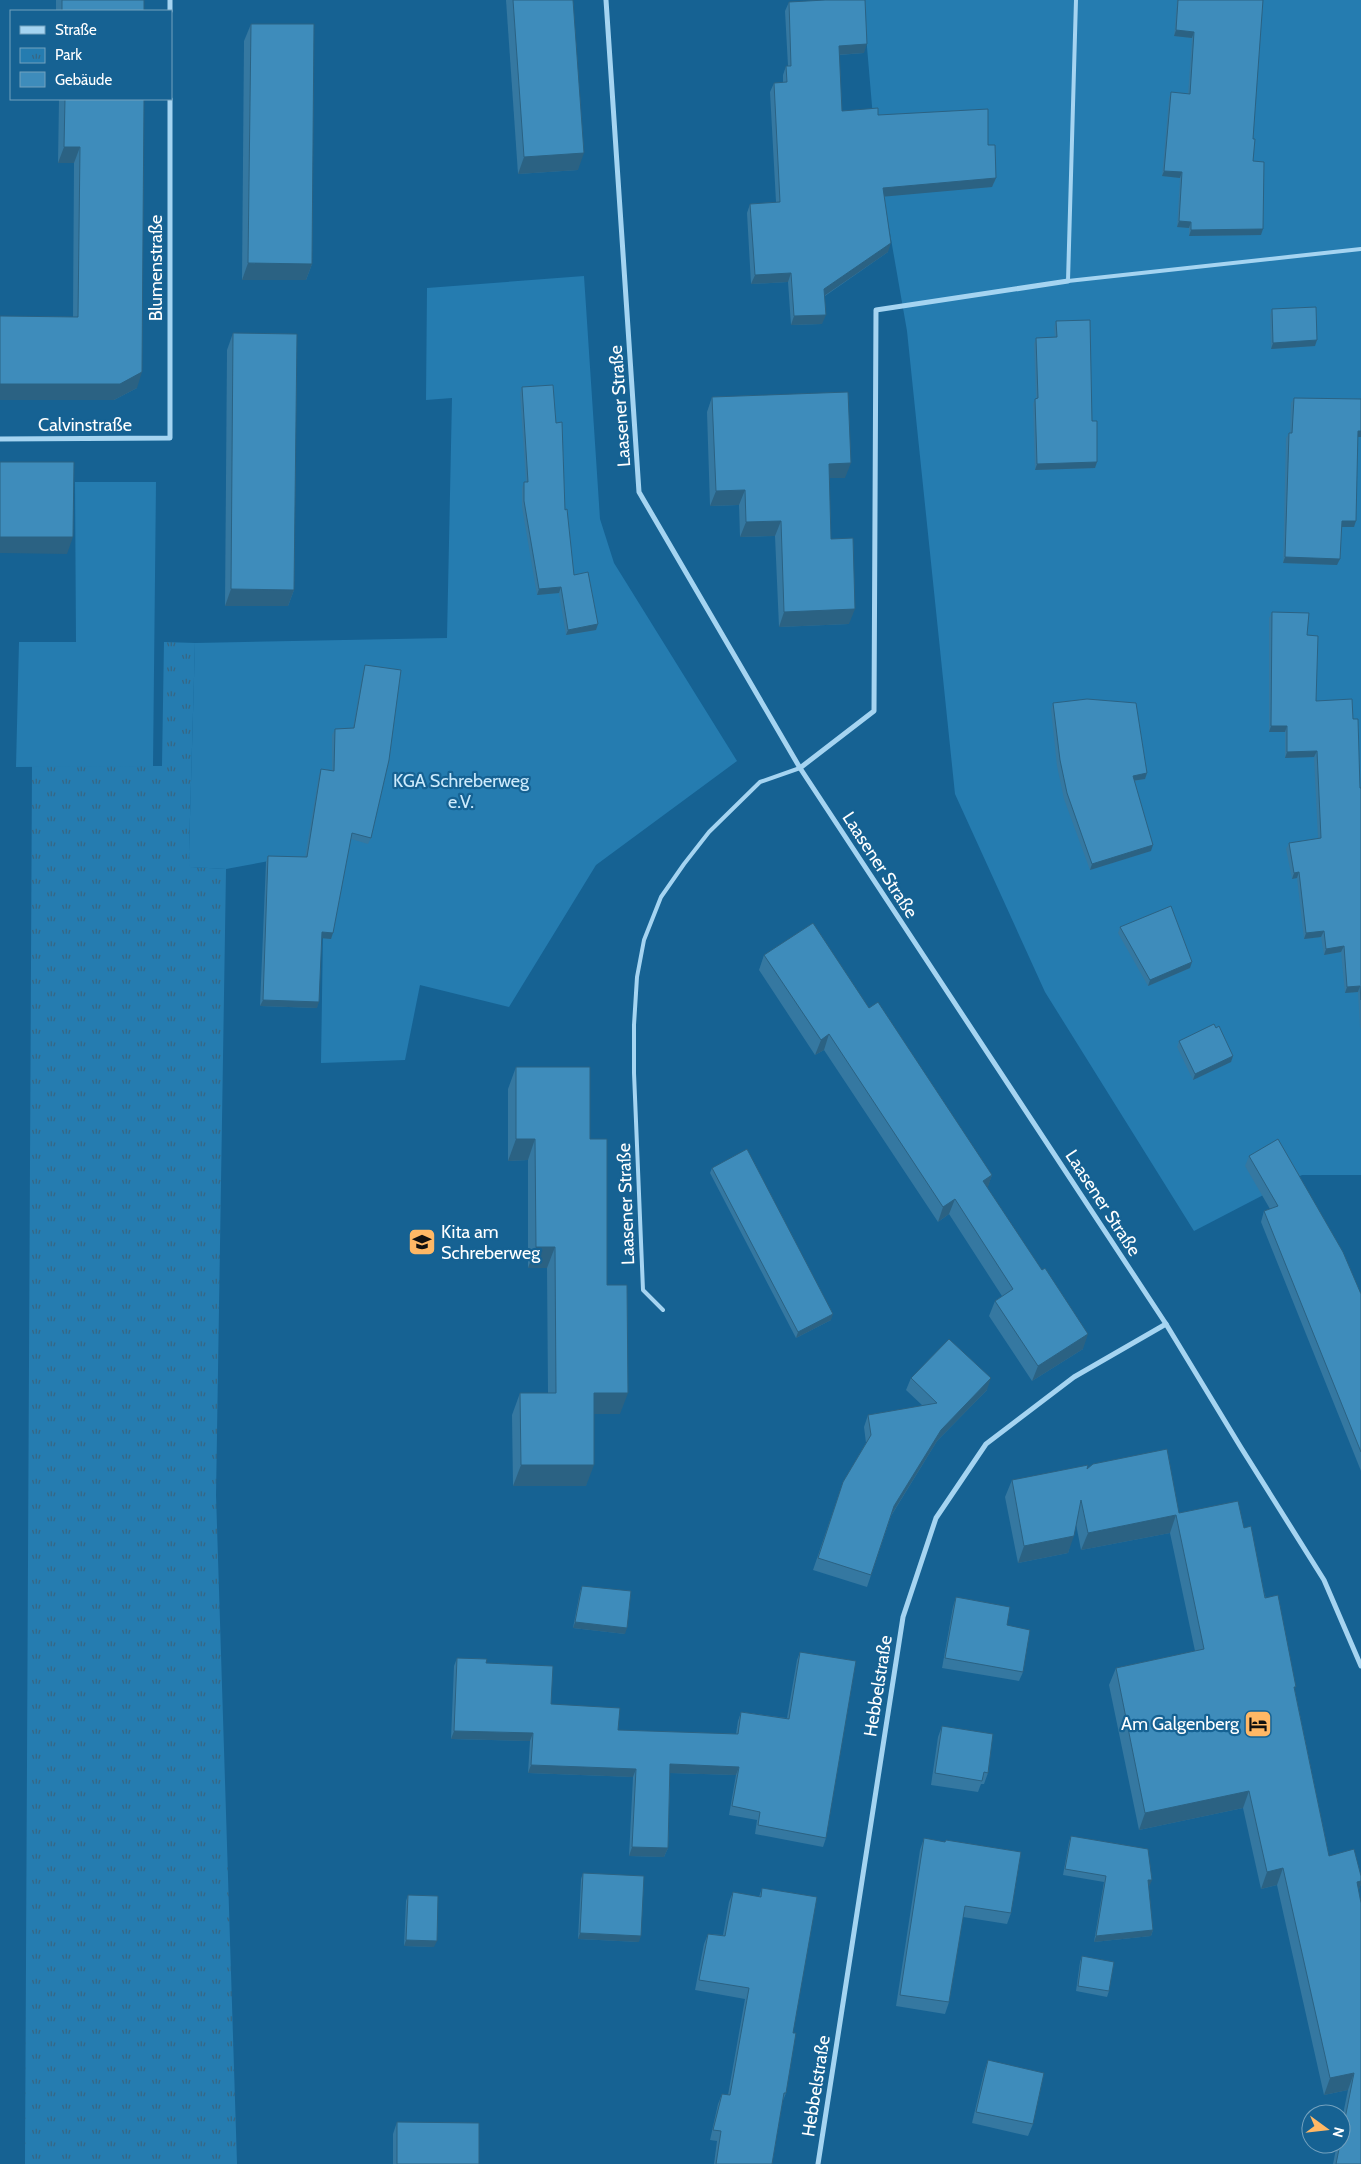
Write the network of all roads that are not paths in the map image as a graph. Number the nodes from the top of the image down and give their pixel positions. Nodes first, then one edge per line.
1 (606, 0) edge
2 (1076, 0) edge
3 (170, 100) edge
4 (1361, 249) edge
5 (1068, 281) junction
6 (170, 438) joint
7 (0, 439) edge
8 (800, 768) junction
9 (663, 1310) dead end
10 (1166, 1324) junction
11 (1361, 1666) edge
12 (818, 2164) edge

1 - 8 street, Laasener Straße
2 - 5 lane
3 - 6 street, Blumenstraße
4 - 5 lane
5 - 8 street, Laasener Straße
6 - 7 street, Calvinstraße
8 - 9 lane, Laasener Straße
8 - 10 street, Laasener Straße
10 - 11 street, Laasener Straße
10 - 12 street, Hebbelstraße

